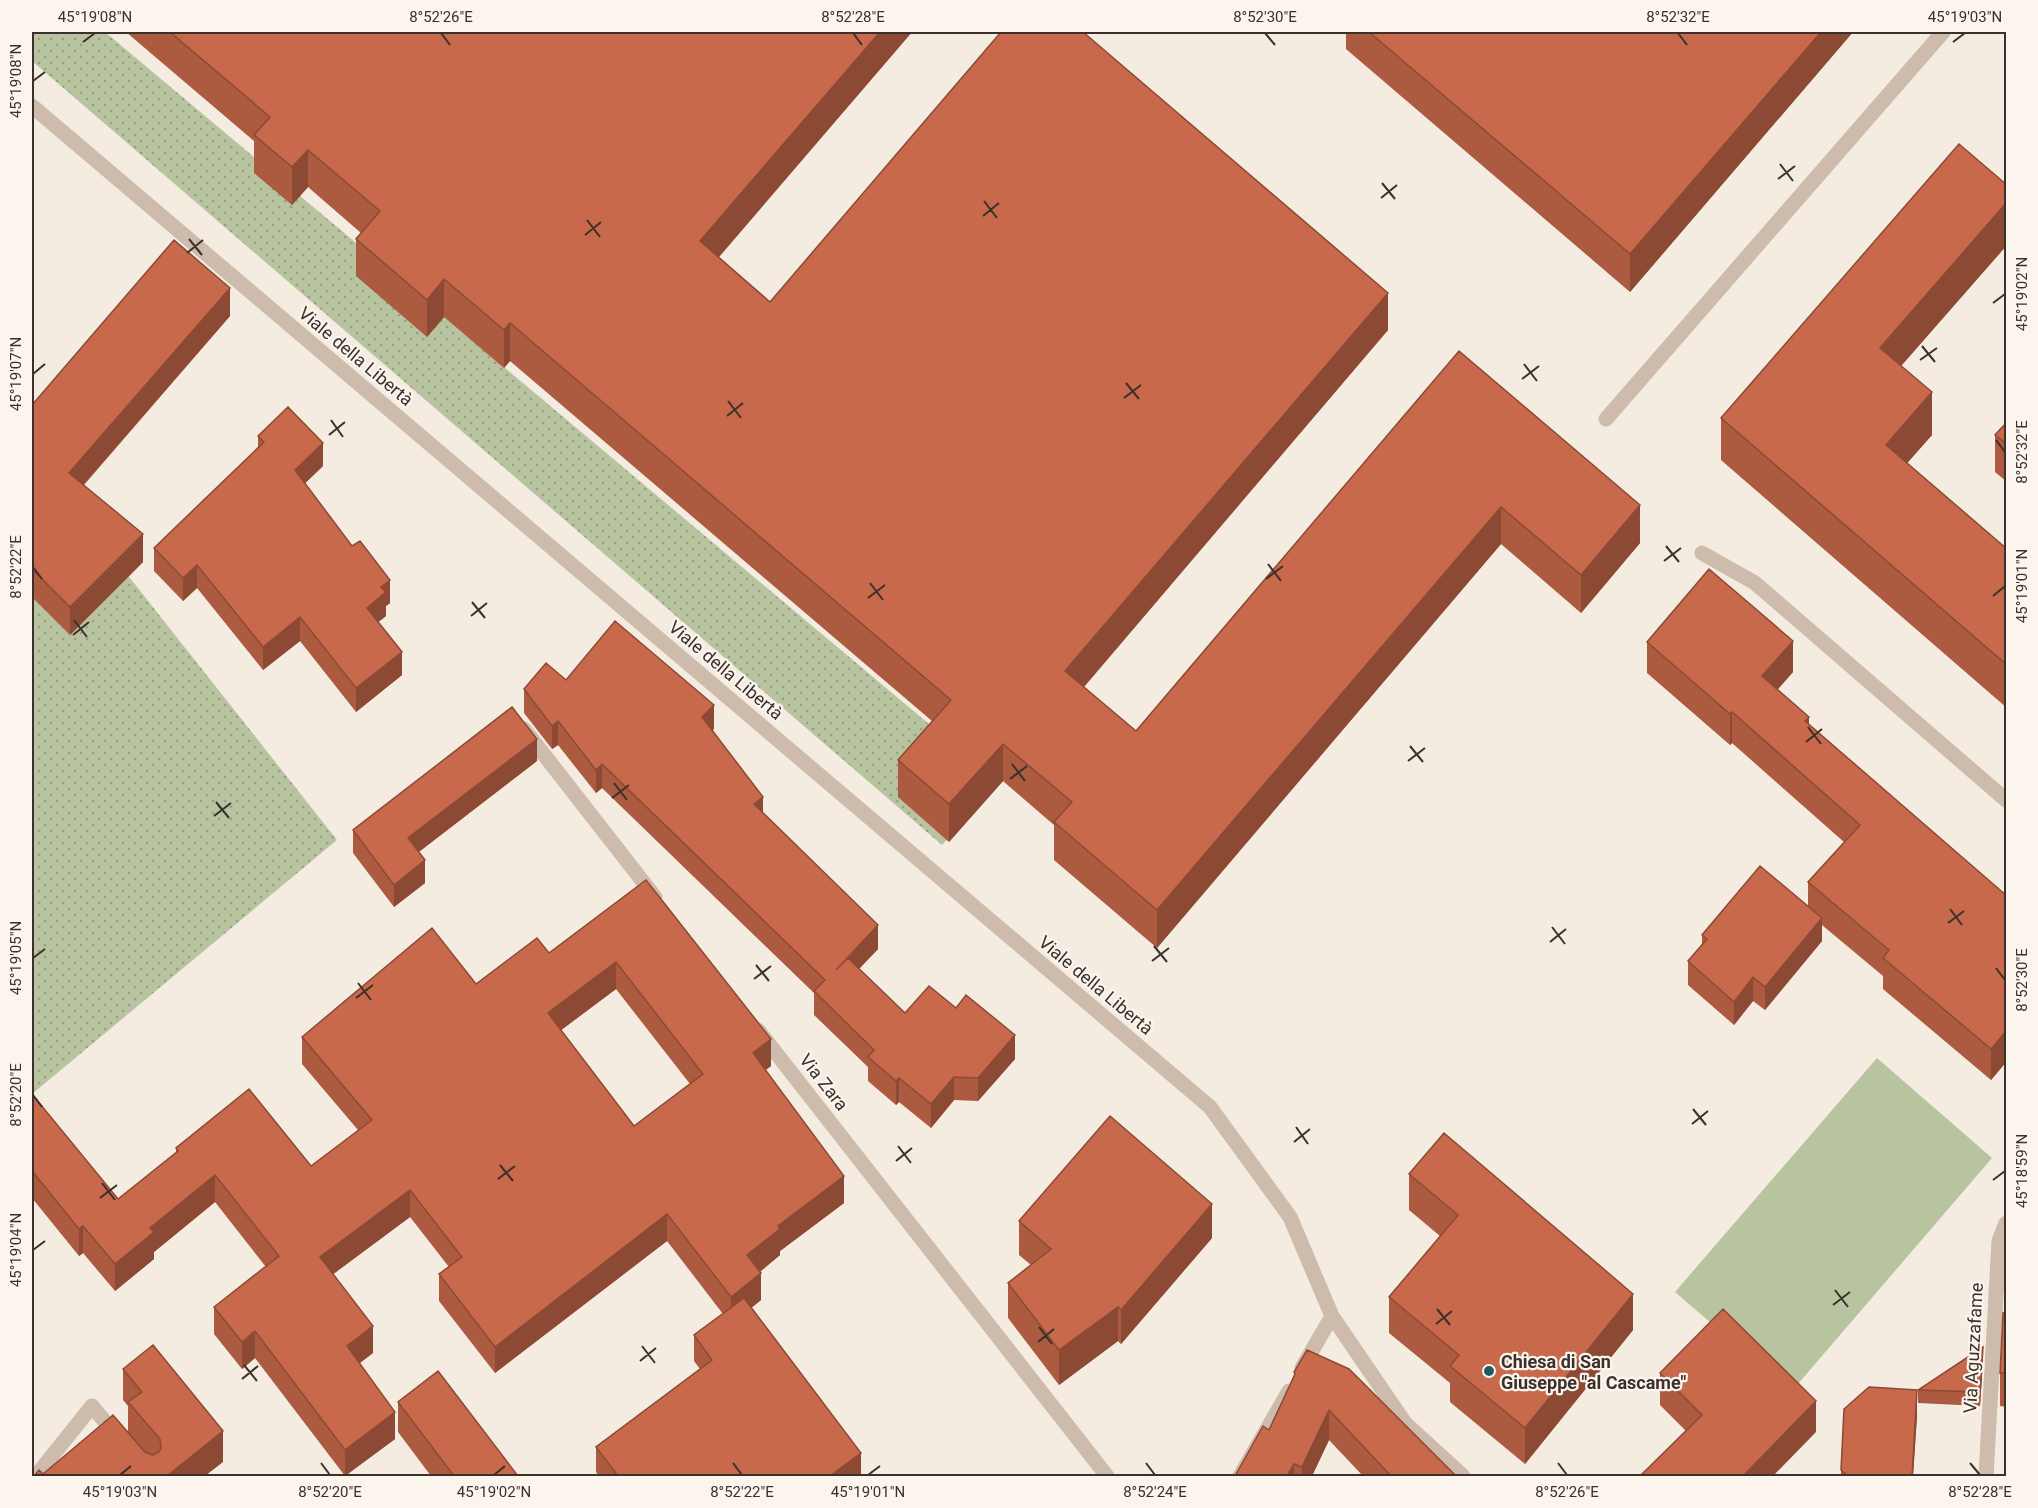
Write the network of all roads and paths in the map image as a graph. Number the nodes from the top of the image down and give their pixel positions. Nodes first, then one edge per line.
1 (1943, 32) edge
2 (32, 106) edge
3 (1606, 419) dead end
4 (1702, 553) dead end
5 (517, 721) edge
6 (2007, 800) edge
7 (665, 910) edge
8 (746, 1014) edge
9 (2007, 1223) edge
10 (2003, 1243) edge
11 (1332, 1316) junction
12 (129, 1450) edge
13 (36, 1476) edge
14 (1107, 1476) edge
15 (1240, 1476) edge
16 (1463, 1476) edge
17 (1986, 1476) edge

1 - 3 street
2 - 11 street, Viale della Libertà
4 - 6 street
5 - 7 street
8 - 14 street, Via Zara
9 - 10 street, Via Aguzzafame
10 - 17 street, Via Aguzzafame
11 - 15 street
11 - 16 street, Viale della Libertà
12 - 13 street

